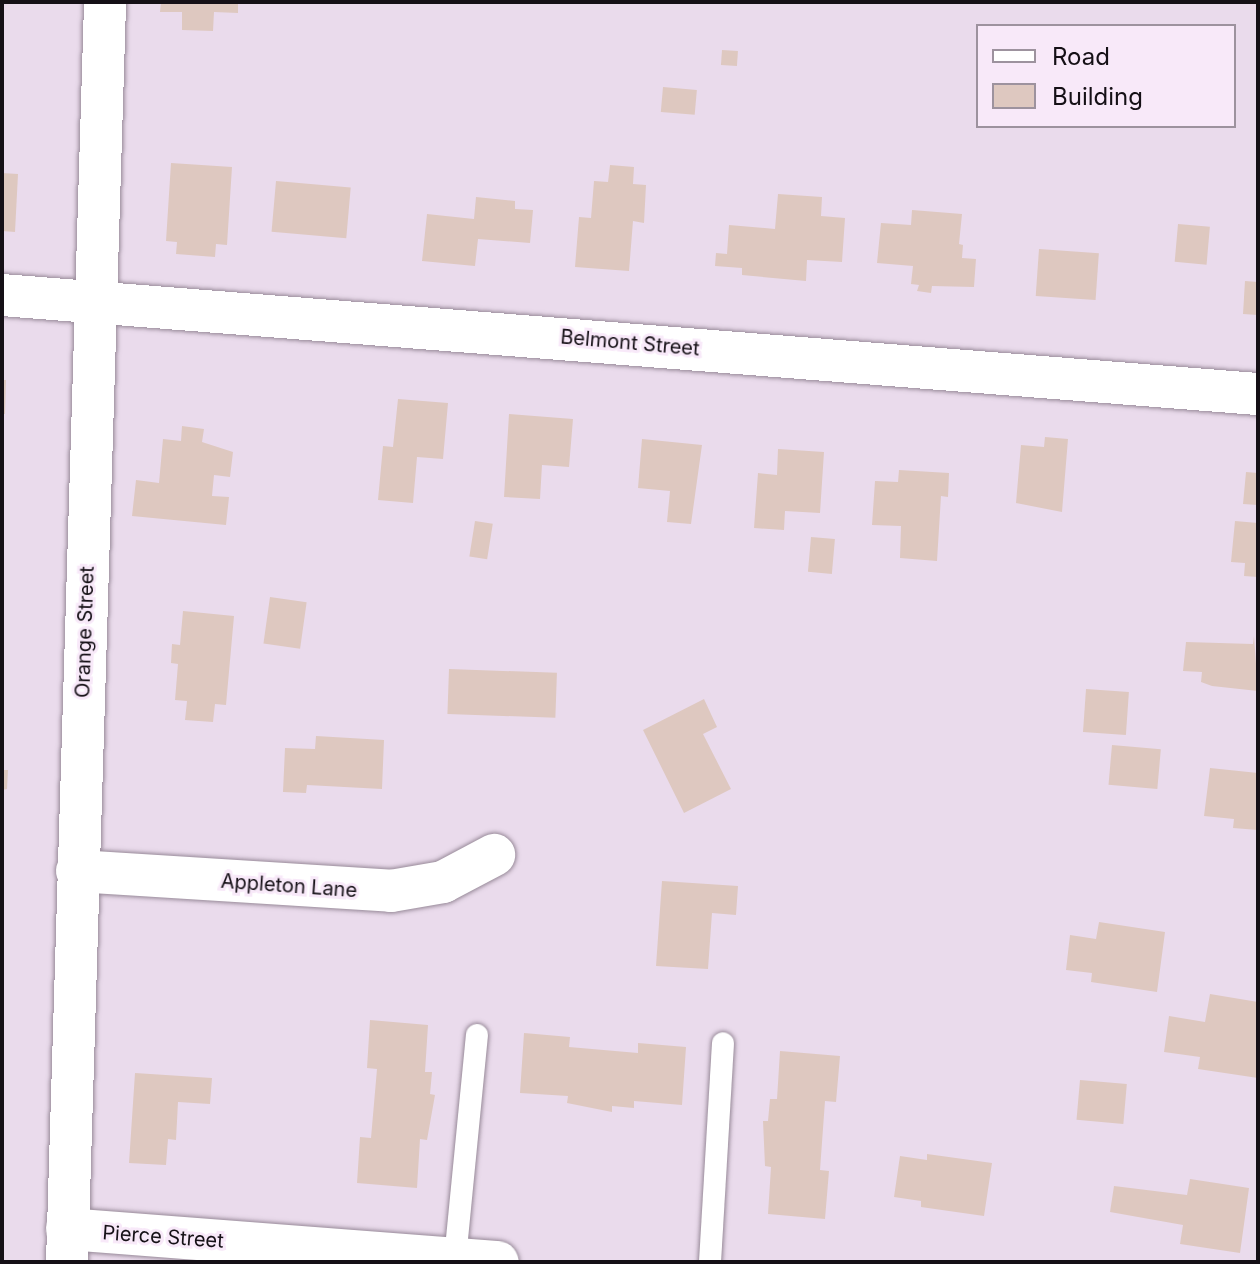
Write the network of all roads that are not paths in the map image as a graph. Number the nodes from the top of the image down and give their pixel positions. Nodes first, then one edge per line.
1 (105, 2) edge
2 (2, 295) edge
3 (96, 300) junction
4 (1258, 394) edge
5 (494, 855) dead end
6 (77, 871) junction
7 (477, 1035) dead end
8 (723, 1043) dead end
9 (67, 1246) edge
10 (455, 1259) junction
11 (498, 1262) edge
12 (710, 1262) edge

1 - 3 street, Orange Street
2 - 3 street, Belmont Street
3 - 4 street, Belmont Street
3 - 6 street, Orange Street
5 - 6 street, Appleton Lane
6 - 9 street, Orange Street
7 - 10 lane
8 - 12 lane
9 - 10 street, Pierce Street
10 - 11 street, Pierce Street

